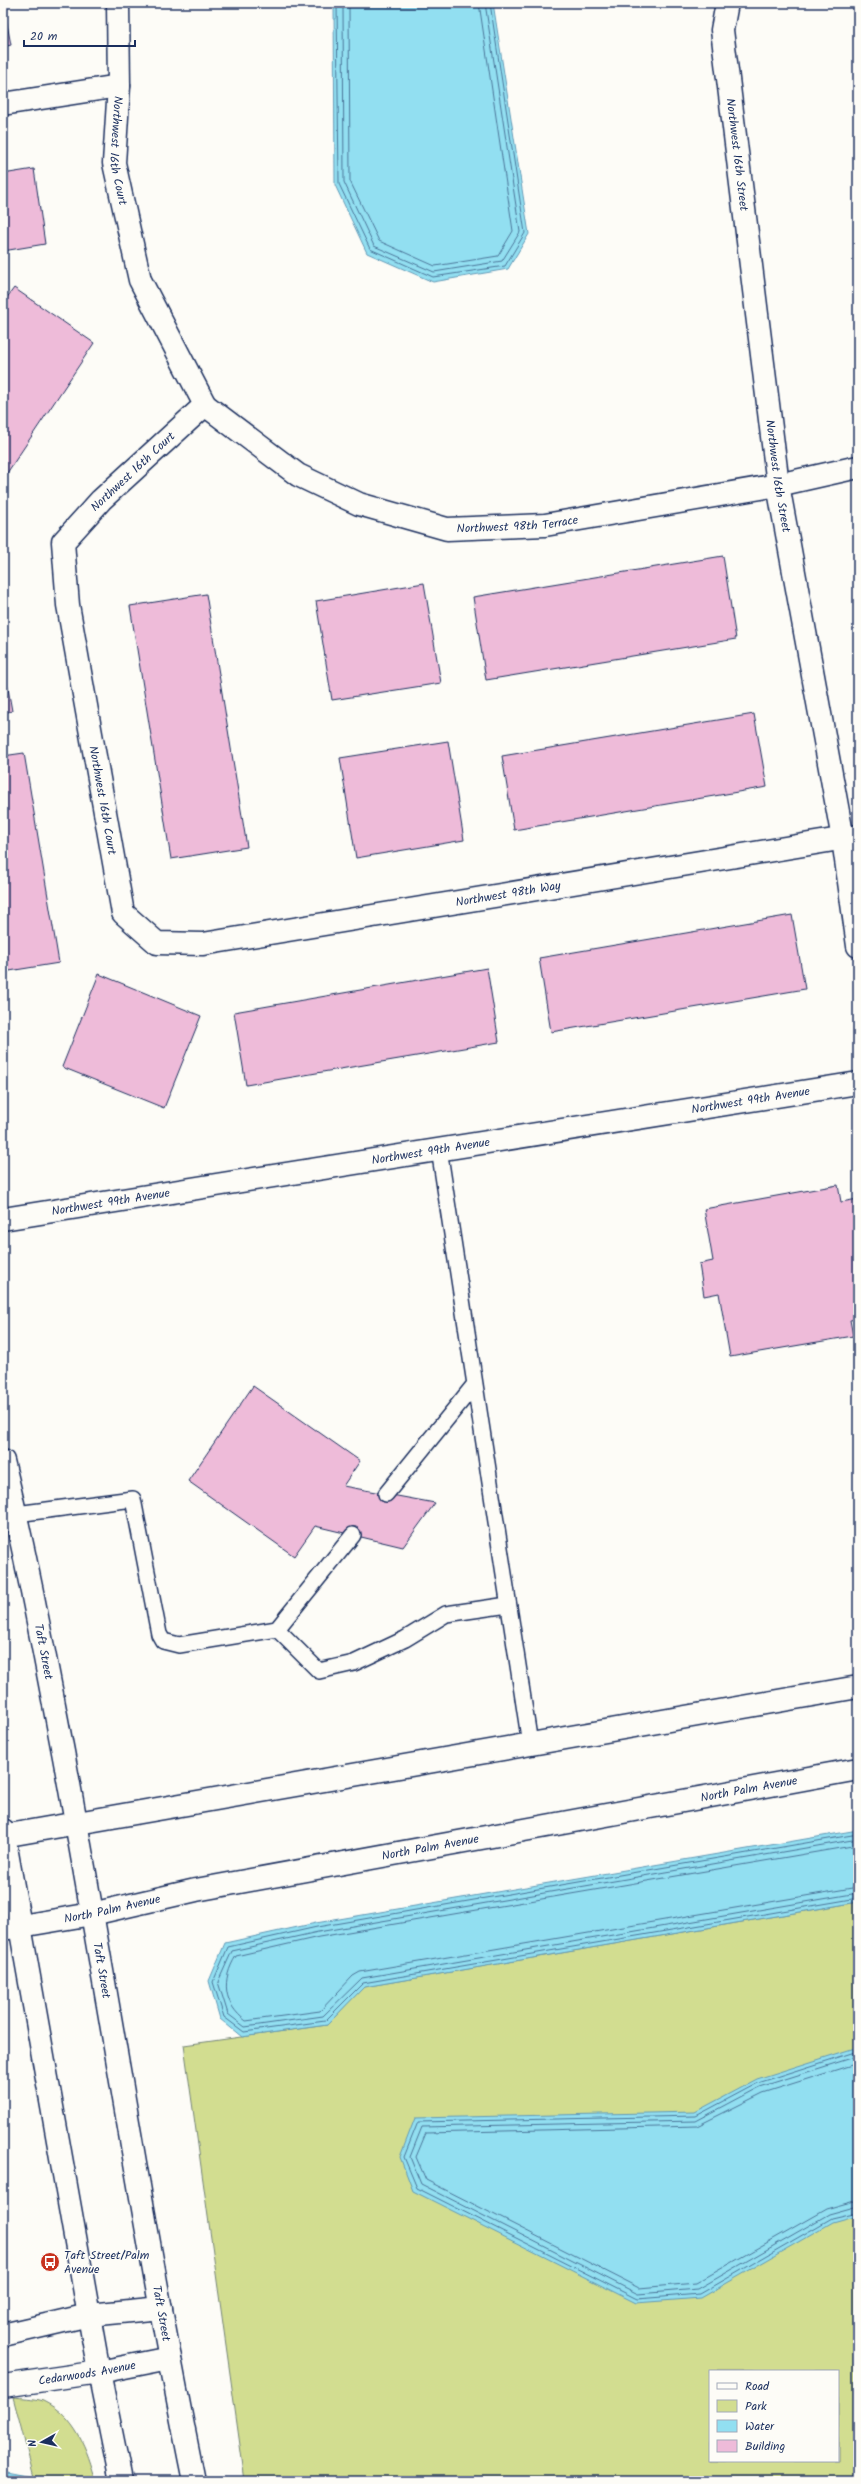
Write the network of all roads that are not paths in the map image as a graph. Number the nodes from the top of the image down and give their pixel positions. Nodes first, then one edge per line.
1 (118, 3) edge
2 (727, 3) edge
3 (119, 86) junction
4 (3, 104) edge
5 (205, 405) junction
6 (858, 467) edge
7 (778, 485) junction
8 (850, 837) edge
9 (156, 943) joint
10 (858, 946) edge
11 (858, 1083) edge
12 (439, 1149) junction
13 (3, 1218) edge
14 (475, 1384) junction
15 (3, 1461) edge
16 (386, 1494) dead end
17 (16, 1514) junction
18 (353, 1535) dead end
19 (508, 1605) junction
20 (277, 1629) junction
21 (858, 1687) edge
22 (530, 1744) junction
23 (858, 1769) edge
24 (76, 1823) junction
25 (3, 1834) edge
26 (92, 1914) junction
27 (11, 1927) edge
28 (161, 2308) junction
29 (89, 2315) junction
30 (3, 2335) edge
31 (170, 2358) junction
32 (99, 2372) junction
33 (3, 2386) edge
34 (195, 2476) edge
35 (121, 2481) edge

1 - 3 street, Northwest 16th Court
2 - 7 street, Northwest 16th Street
3 - 4 street
3 - 5 street, Northwest 16th Court
5 - 7 street, Northwest 98th Terrace
5 - 9 street, Northwest 16th Court
6 - 7 street, Northwest 98th Terrace
7 - 8 street, Northwest 16th Street
8 - 9 street, Northwest 98th Way
8 - 10 street, Northwest 16th Street
11 - 12 street, Northwest 99th Avenue
12 - 13 street, Northwest 99th Avenue
12 - 14 lane
14 - 16 lane
14 - 19 lane
15 - 17 street, Taft Street
17 - 20 lane
17 - 24 street, Taft Street
18 - 20 lane
19 - 20 lane
19 - 22 lane
21 - 22 street
22 - 24 street
23 - 26 street, North Palm Avenue
24 - 25 street
24 - 26 street, Taft Street
25 - 27 street
26 - 27 street, North Palm Avenue
26 - 28 street, Taft Street
27 - 29 street
28 - 29 street
28 - 31 street, Taft Street
29 - 30 street
29 - 32 street
31 - 32 street, Cedarwoods Avenue
31 - 34 street, Taft Street
32 - 33 street, Cedarwoods Avenue
32 - 35 street

